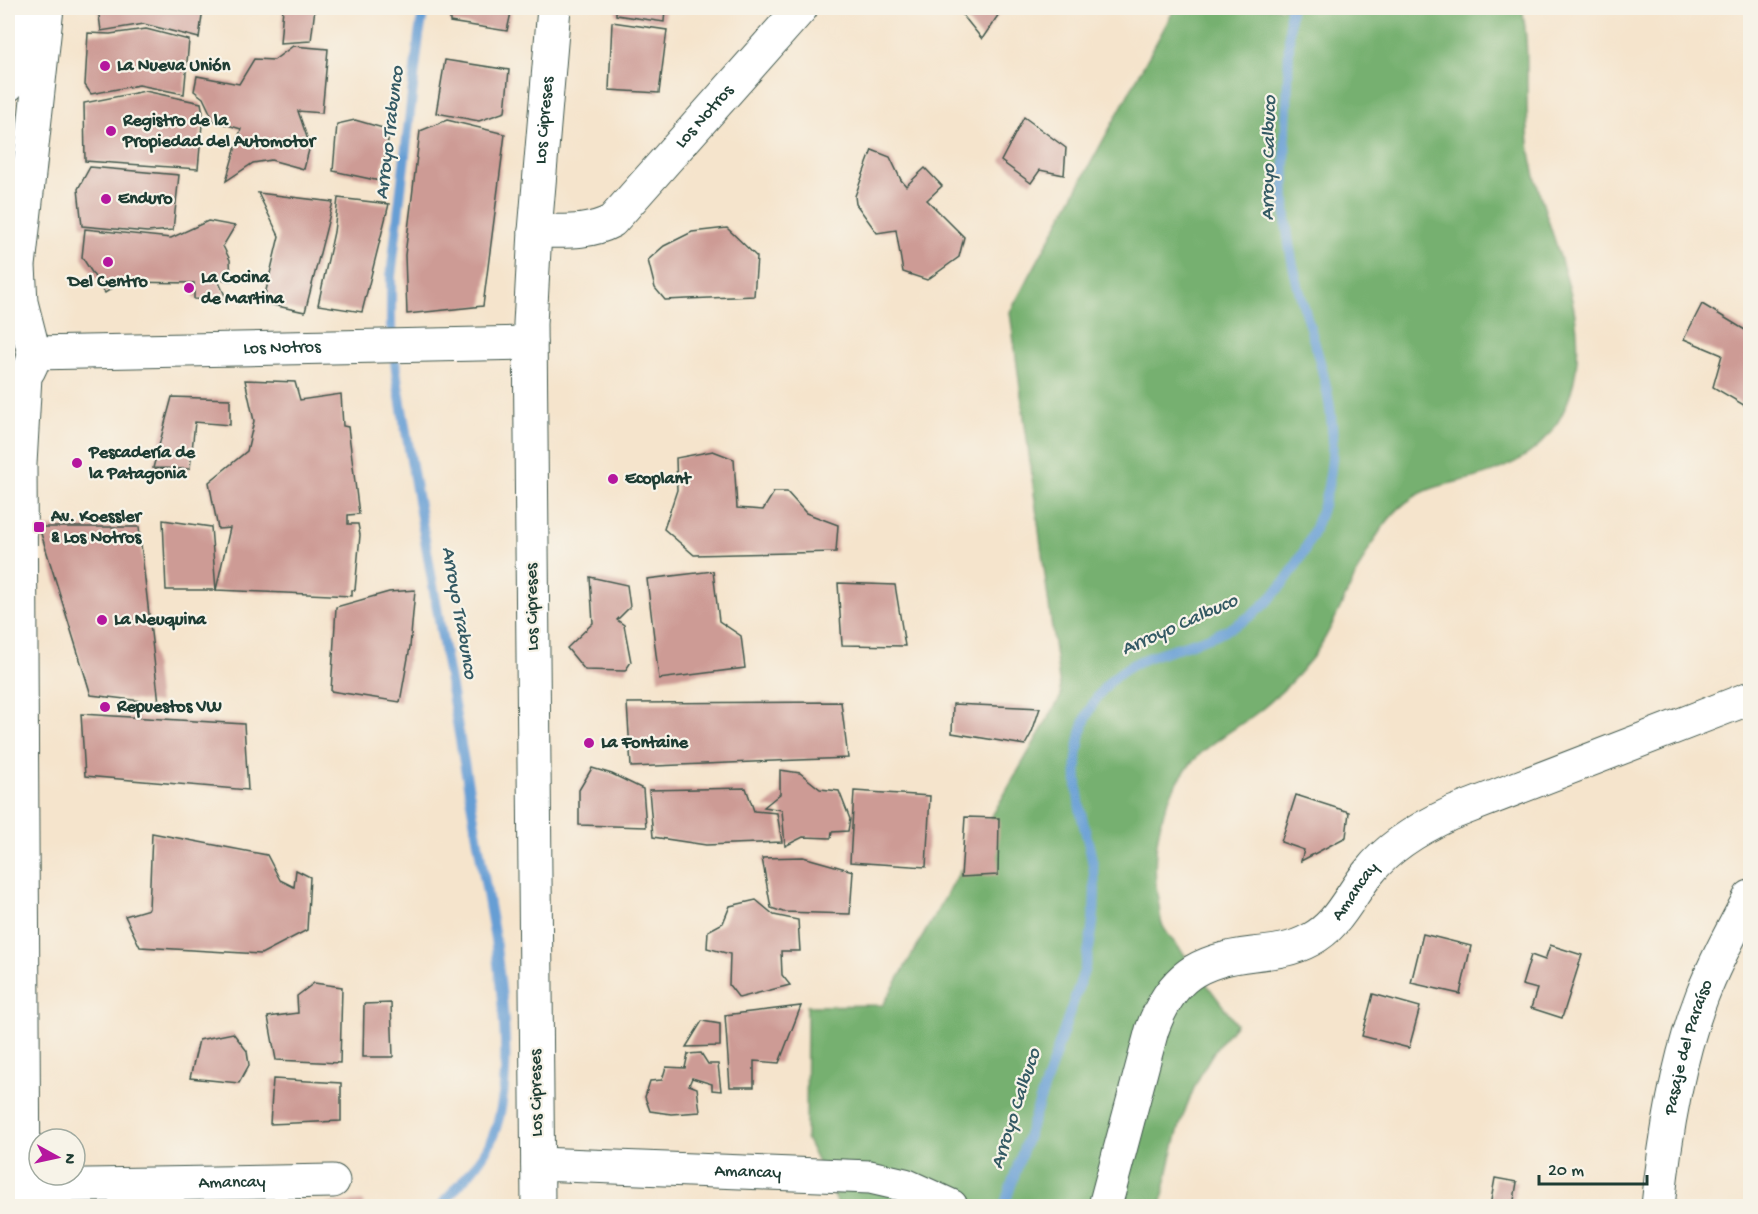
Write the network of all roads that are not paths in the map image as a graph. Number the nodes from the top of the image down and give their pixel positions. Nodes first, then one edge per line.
1 (16, 8) edge
2 (47, 8) edge
3 (554, 8) edge
4 (801, 8) edge
5 (8, 85) edge
6 (535, 231) junction
7 (530, 343) junction
8 (21, 356) edge
9 (1750, 698) edge
10 (1750, 897) edge
11 (538, 1164) junction
12 (333, 1181) dead end
13 (24, 1196) edge
14 (902, 1196) edge
15 (538, 1206) edge
16 (951, 1206) edge
17 (1105, 1206) edge
18 (1658, 1206) edge

1 - 5 street
2 - 8 street
3 - 6 street, Los Cipreses
4 - 6 street, Los Notros
6 - 7 street, Los Cipreses
7 - 8 street, Los Notros
7 - 11 street, Los Cipreses
8 - 13 street
9 - 17 street, Amancay
10 - 18 street, Pasaje del Paraíso
11 - 14 street, Amancay
11 - 15 street, Los Cipreses
12 - 13 street, Amancay
14 - 16 street, Amancay

